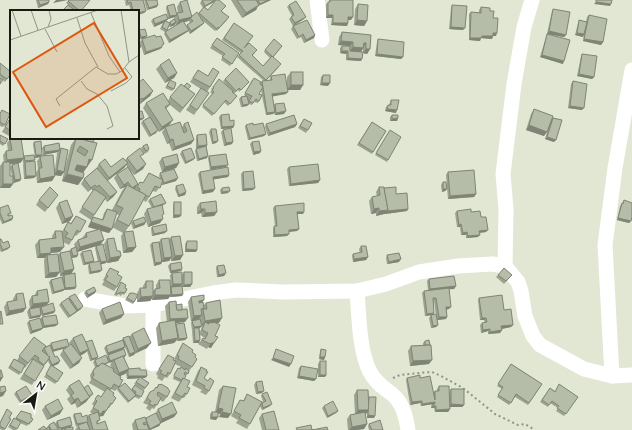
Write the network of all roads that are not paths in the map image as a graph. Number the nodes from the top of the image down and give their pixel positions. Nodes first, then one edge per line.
1 (317, 0) edge
2 (532, 0) edge
3 (322, 40) dead end
4 (632, 70) edge
5 (504, 266) junction
6 (357, 291) junction
7 (85, 299) dead end
8 (153, 305) junction
9 (153, 364) dead end
10 (632, 375) edge
11 (612, 376) junction
12 (408, 430) edge

1 - 3 street
2 - 5 street
4 - 11 street
5 - 6 street
5 - 11 street
6 - 8 street
6 - 12 street
7 - 8 street
8 - 9 street
10 - 11 street

